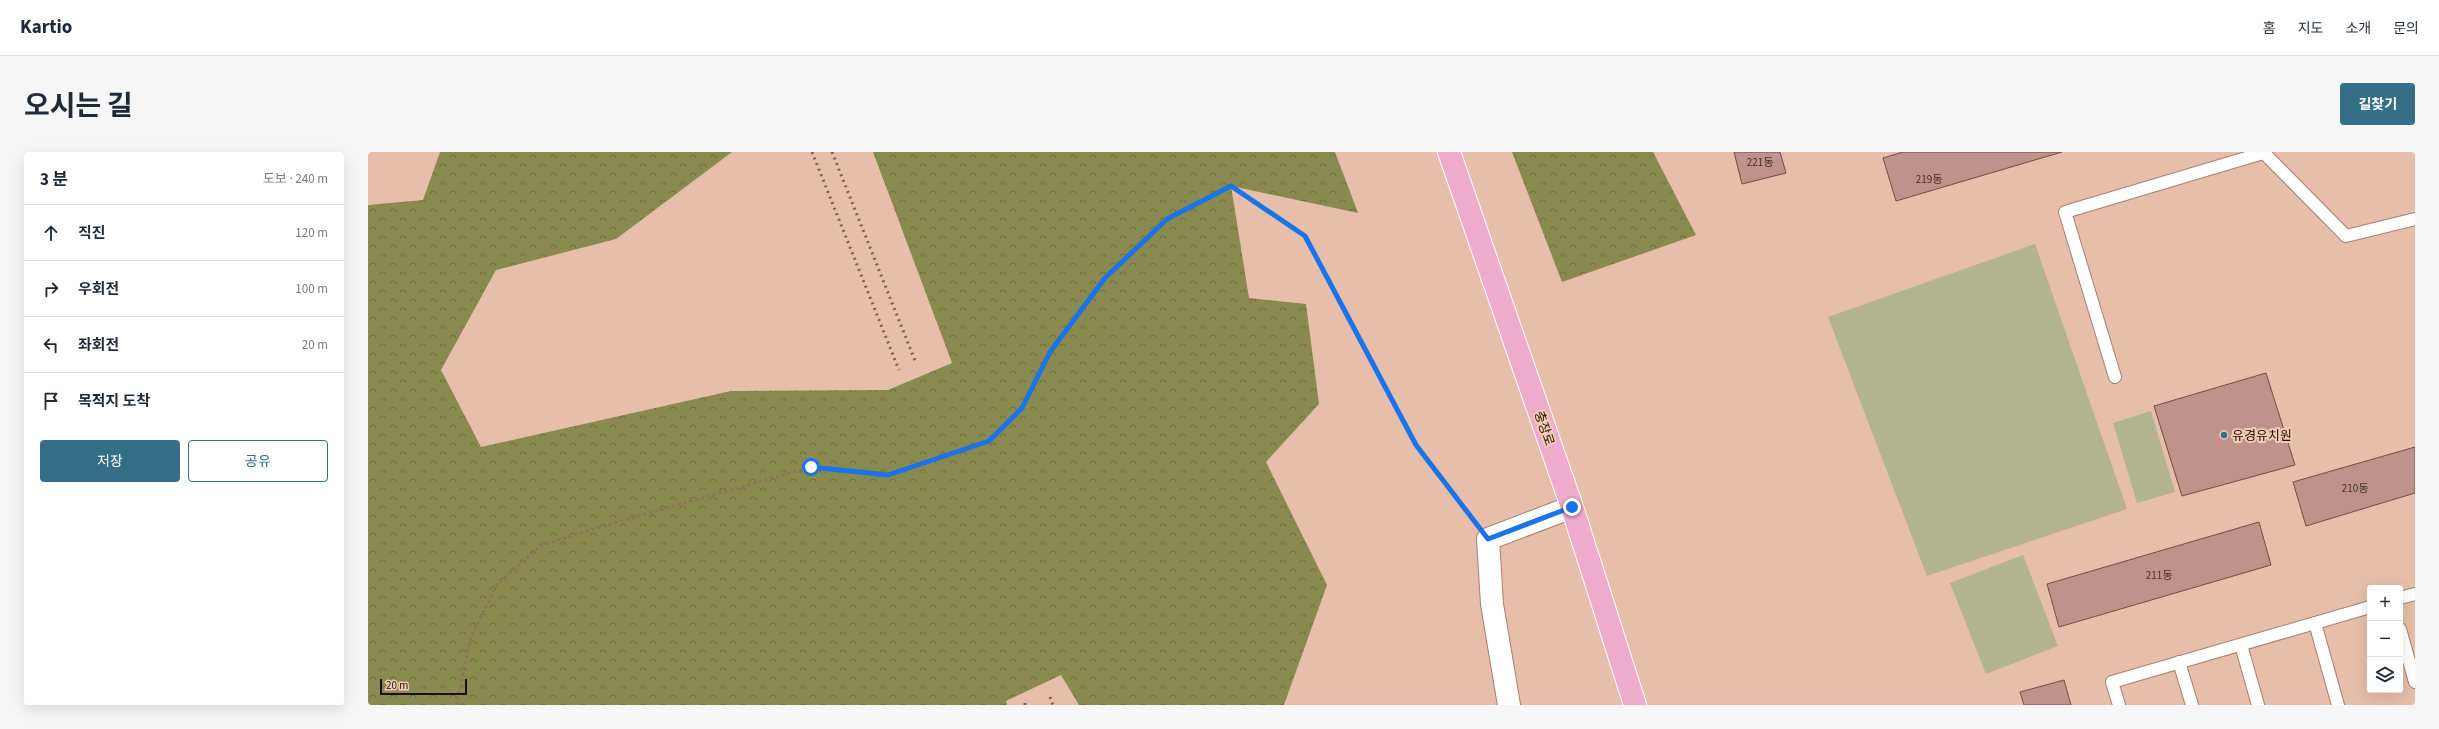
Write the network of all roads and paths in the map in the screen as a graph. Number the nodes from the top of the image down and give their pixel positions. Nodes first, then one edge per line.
1 (1449, 152) edge
2 (2263, 152) edge
3 (2415, 220) edge
4 (2115, 377) dead end
5 (1572, 507) junction
6 (1488, 539) junction
7 (2415, 594) edge
8 (2403, 597) edge
9 (2367, 608) edge
10 (2315, 623) junction
11 (2403, 640) edge
12 (2241, 645) junction
13 (2179, 662) junction
14 (2415, 682) edge
15 (456, 705) edge
16 (1509, 705) edge
17 (1635, 705) edge
18 (2119, 705) edge
19 (2192, 705) edge
20 (2258, 705) edge
21 (2338, 705) edge

1 - 5 main road, 충장로
2 - 3 lane
2 - 4 lane
5 - 6 street
5 - 17 main road, 충장로
6 - 15 path
6 - 16 street
7 - 8 lane
9 - 10 lane
10 - 12 lane
10 - 21 lane
11 - 14 lane
12 - 13 lane
12 - 20 lane
13 - 18 lane
13 - 19 lane

